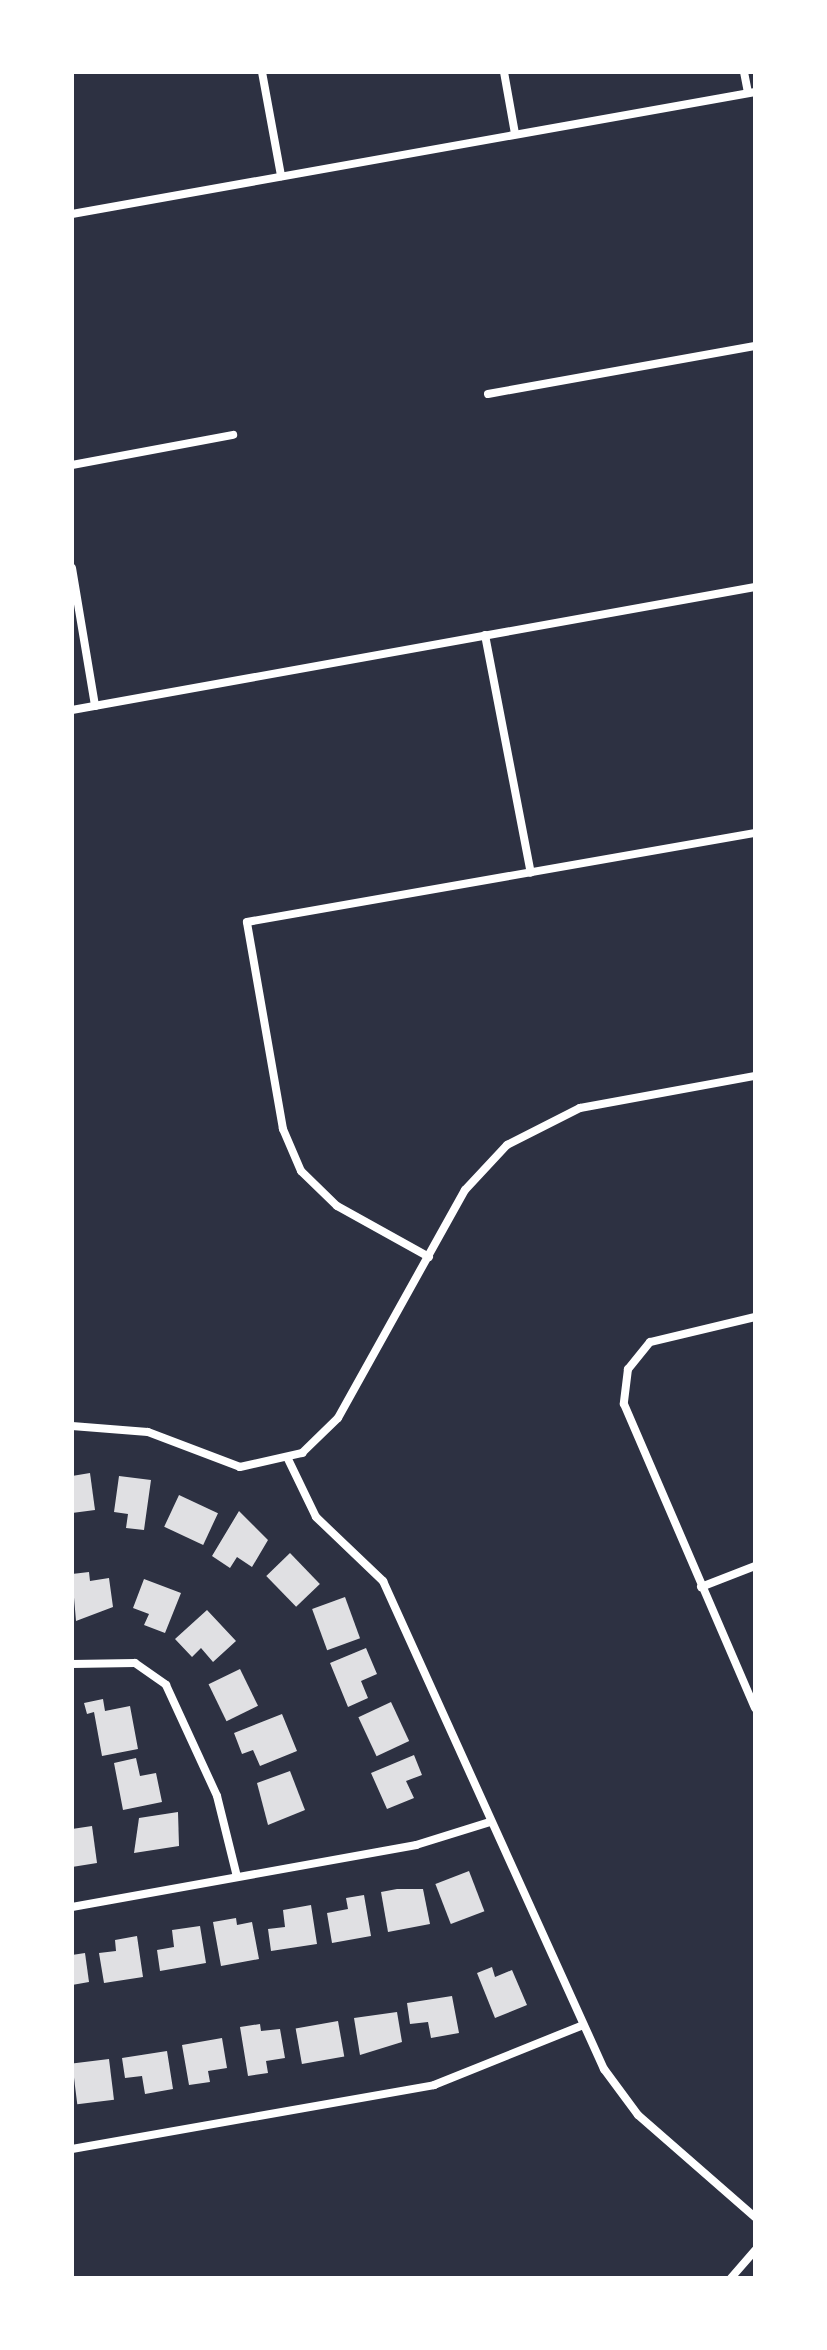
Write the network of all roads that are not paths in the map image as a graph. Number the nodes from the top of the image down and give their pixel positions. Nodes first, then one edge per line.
1 (262, 72) edge
2 (504, 72) edge
3 (744, 72) edge
4 (752, 93) edge
5 (515, 134) junction
6 (281, 176) junction
7 (72, 214) edge
8 (755, 346) edge
9 (488, 394) dead end
10 (233, 435) dead end
11 (72, 465) edge
12 (72, 568) edge
13 (755, 587) edge
14 (485, 635) junction
15 (95, 706) junction
16 (72, 710) edge
17 (755, 833) edge
18 (531, 873) junction
19 (755, 1076) edge
20 (429, 1257) junction
21 (755, 1317) edge
22 (72, 1426) edge
23 (288, 1459) junction
24 (755, 1566) edge
25 (701, 1587) junction
26 (72, 1664) edge
27 (755, 1708) edge
28 (490, 1822) junction
29 (237, 1877) junction
30 (72, 1907) edge
31 (583, 2025) junction
32 (72, 2149) edge
33 (755, 2217) edge
34 (755, 2250) edge
35 (731, 2278) edge

1 - 6 street
2 - 5 street
3 - 4 street
4 - 5 street
5 - 6 street
6 - 7 street
8 - 9 street
10 - 11 street
12 - 15 street
13 - 14 street
14 - 15 street
14 - 18 street
15 - 16 street
17 - 18 street
18 - 20 street
19 - 20 street
20 - 23 street
21 - 25 street
22 - 23 street
23 - 28 street
24 - 25 street
25 - 27 street
26 - 29 street
28 - 29 street
28 - 31 street
29 - 30 street
31 - 32 street
31 - 33 street
34 - 35 street

